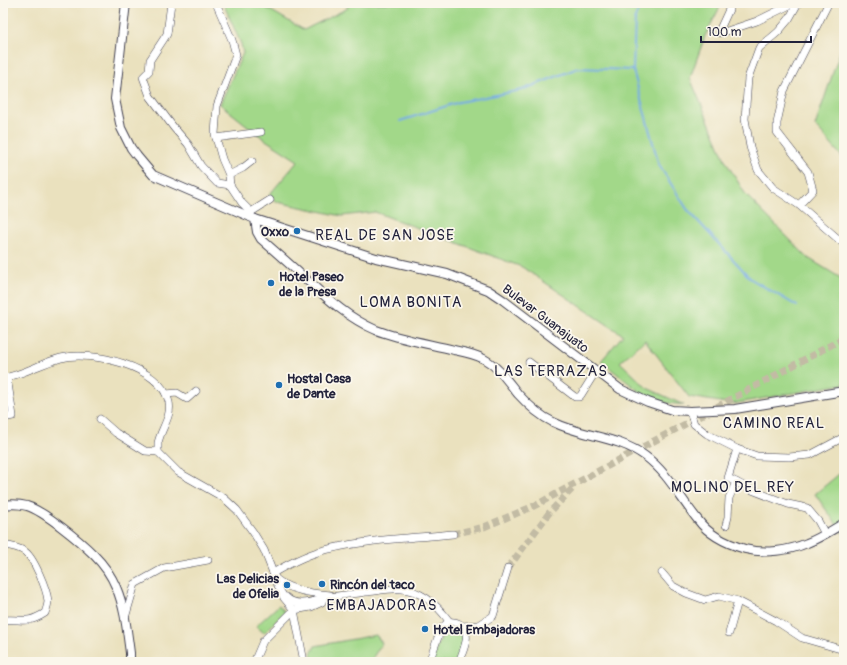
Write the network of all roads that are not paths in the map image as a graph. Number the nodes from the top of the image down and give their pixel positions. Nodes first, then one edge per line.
1 (126, 3) edge
2 (171, 3) edge
3 (216, 3) edge
4 (732, 3) edge
5 (794, 3) edge
6 (798, 3) edge
7 (827, 6) dead end
8 (262, 132) dead end
9 (216, 138) junction
10 (252, 161) dead end
11 (229, 175) junction
12 (230, 185) junction
13 (270, 200) dead end
14 (799, 205) junction
15 (252, 216) junction
16 (844, 244) edge
17 (529, 362) dead end
18 (596, 370) junction
19 (5, 378) edge
20 (196, 391) dead end
21 (844, 391) edge
22 (166, 394) junction
23 (690, 411) junction
24 (3, 418) edge
25 (100, 419) dead end
26 (844, 437) edge
27 (737, 449) junction
28 (158, 452) junction
29 (736, 482) junction
30 (3, 504) edge
31 (844, 523) edge
32 (726, 525) dead end
33 (453, 534) tunnel mouth
34 (825, 534) junction
35 (3, 545) edge
36 (208, 560) dead end
37 (508, 568) tunnel mouth
38 (662, 572) dead end
39 (274, 576) junction
40 (280, 590) junction
41 (336, 596) junction
42 (738, 601) junction
43 (294, 610) junction
44 (125, 618) junction
45 (3, 620) edge
46 (449, 621) junction
47 (462, 626) junction
48 (729, 633) dead end
49 (844, 650) edge
50 (130, 662) edge
51 (254, 662) edge
52 (304, 662) edge
53 (430, 662) edge
54 (459, 662) edge

1 - 15 street, Bulevar Guanajuato
2 - 12 street
3 - 9 street
4 - 5 street
6 - 14 street
7 - 14 street
8 - 9 street
9 - 11 street
10 - 11 street
11 - 12 street
12 - 15 street
13 - 15 street
14 - 16 street
15 - 18 street, Bulevar Guanajuato
15 - 34 street
17 - 18 street
18 - 23 street, Bulevar Guanajuato
19 - 22 street
19 - 24 street
20 - 22 street
21 - 23 street, Bulevar Guanajuato
22 - 28 street
23 - 27 street
25 - 28 street
26 - 27 street
27 - 29 street
28 - 39 street
29 - 32 street
29 - 34 street
30 - 44 street
31 - 34 street
33 - 39 street
35 - 45 street
36 - 44 street
37 - 47 street
38 - 42 street
39 - 40 street
39 - 41 street
40 - 41 street
40 - 43 street
41 - 43 street
41 - 46 street
42 - 48 street
42 - 49 street
43 - 51 street
43 - 52 street
44 - 50 street
46 - 47 street
46 - 53 street
47 - 54 street

